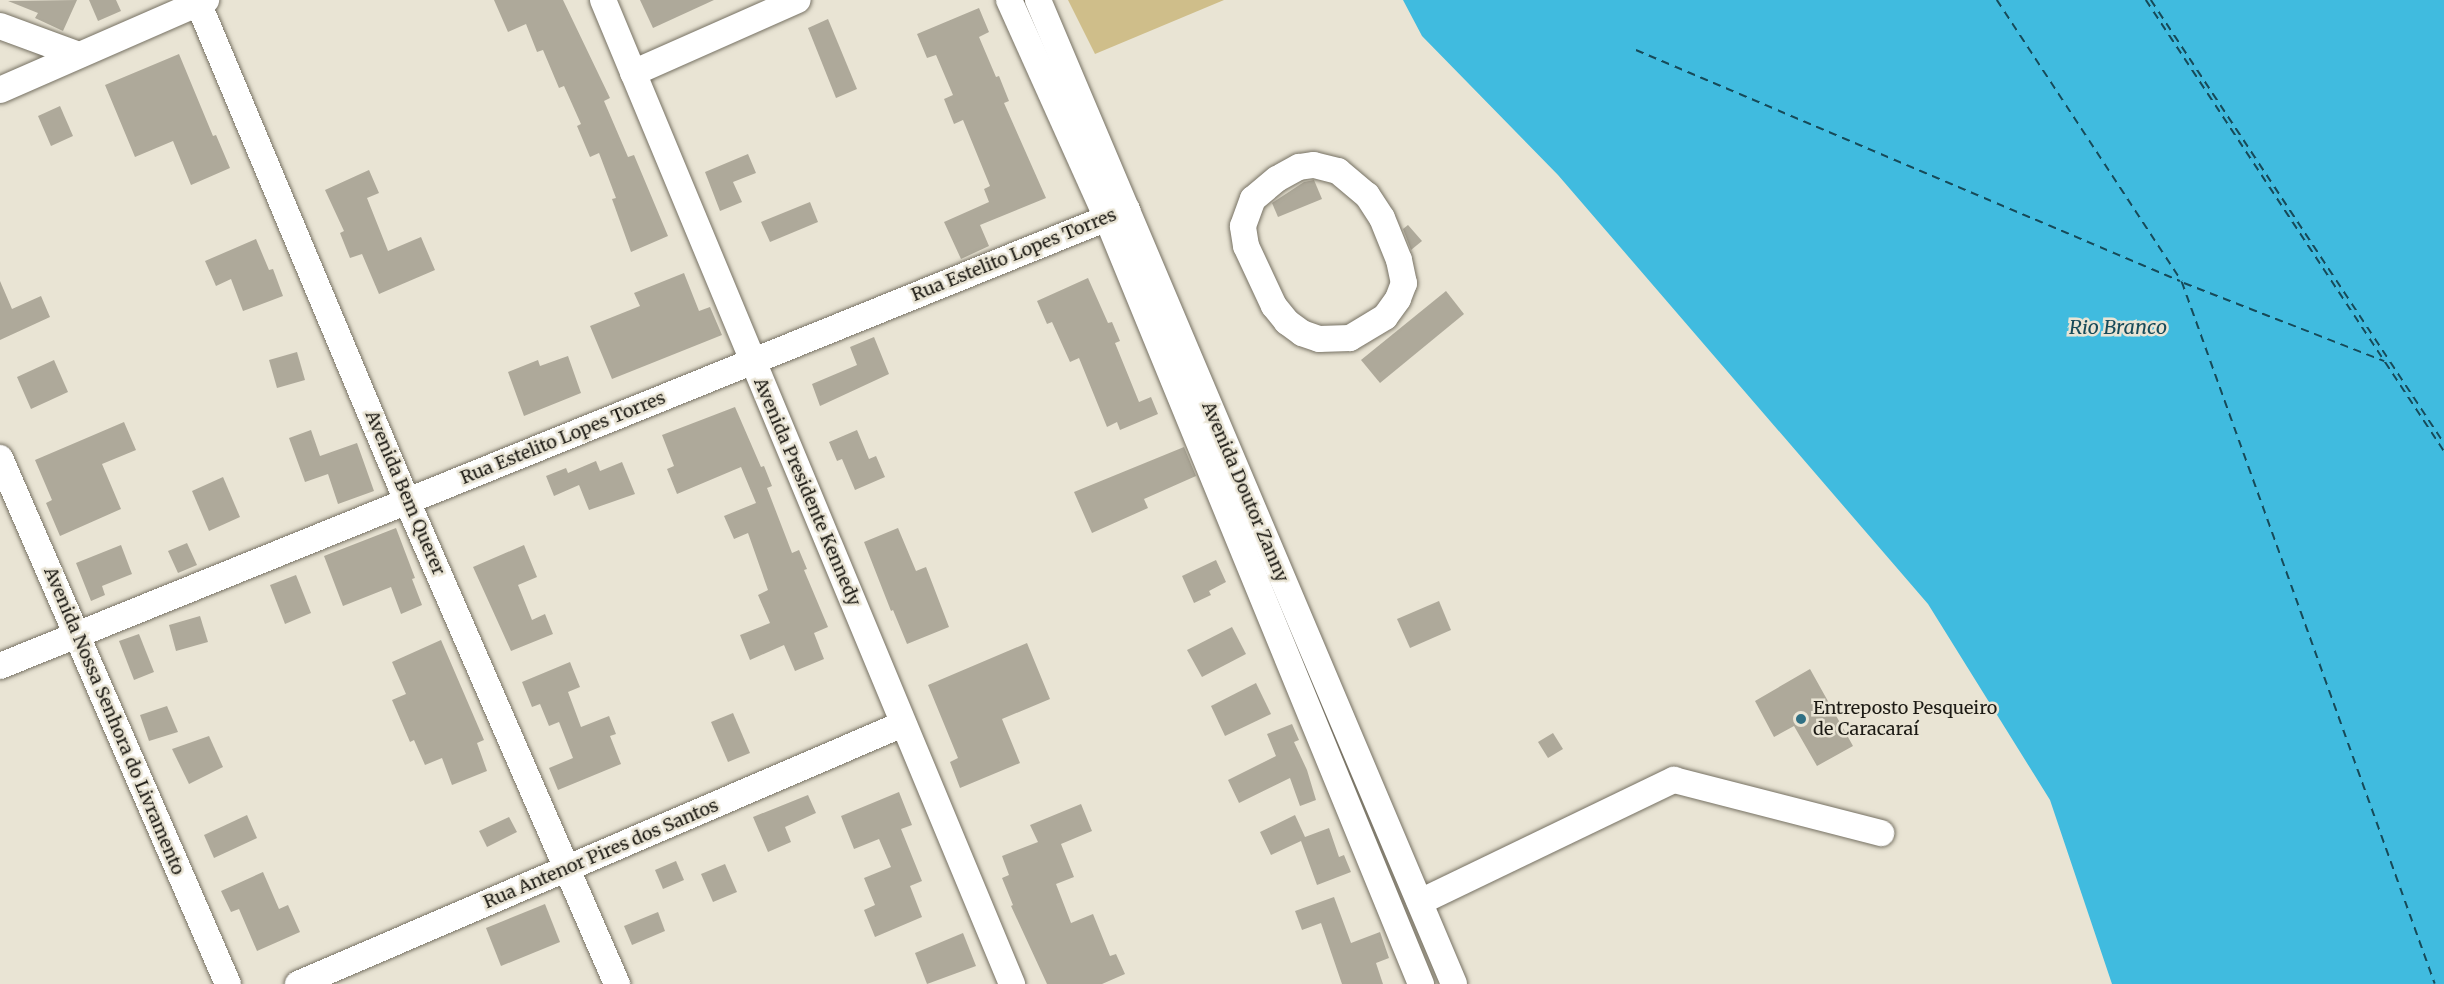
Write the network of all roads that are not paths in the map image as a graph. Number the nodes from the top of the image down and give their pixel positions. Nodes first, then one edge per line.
1 (603, 0) edge
2 (798, 0) edge
3 (1009, 0) edge
4 (1038, 0) edge
5 (200, 1) edge
6 (0, 26) edge
7 (79, 55) junction
8 (633, 73) junction
9 (0, 90) edge
10 (1117, 214) junction
11 (1274, 306) joint
12 (752, 361) junction
13 (0, 458) edge
14 (408, 501) junction
15 (77, 635) junction
16 (0, 666) edge
17 (903, 724) junction
18 (1881, 833) dead end
19 (567, 868) junction
20 (1420, 902) junction
21 (228, 984) edge
22 (298, 984) edge
23 (617, 984) edge
24 (1012, 984) edge
25 (1422, 984) edge
26 (1454, 984) edge

1 - 8 street, Avenida Presidente Kennedy
2 - 8 street
3 - 10 street, Avenida Doutor Zanny
4 - 10 street, Avenida Doutor Zanny
5 - 7 street
5 - 14 street, Avenida Bem Querer
6 - 7 street
7 - 9 street
8 - 12 street, Avenida Presidente Kennedy
10 - 12 street, Rua Estelito Lopes Torres
10 - 20 street, Avenida Doutor Zanny
10 - 25 street, Avenida Doutor Zanny
11 - 11 street
12 - 14 street, Rua Estelito Lopes Torres
12 - 17 street, Avenida Presidente Kennedy
13 - 15 street, Avenida Nossa Senhora do Livramento
14 - 15 street, Rua Estelito Lopes Torres
14 - 19 street, Avenida Bem Querer
15 - 16 street, Rua Estelito Lopes Torres
15 - 21 street, Avenida Nossa Senhora do Livramento
17 - 19 street, Rua Antenor Pires dos Santos
17 - 24 street, Avenida Presidente Kennedy
18 - 20 street
19 - 22 street, Rua Antenor Pires dos Santos
19 - 23 street, Avenida Bem Querer
20 - 26 street, Avenida Doutor Zanny

